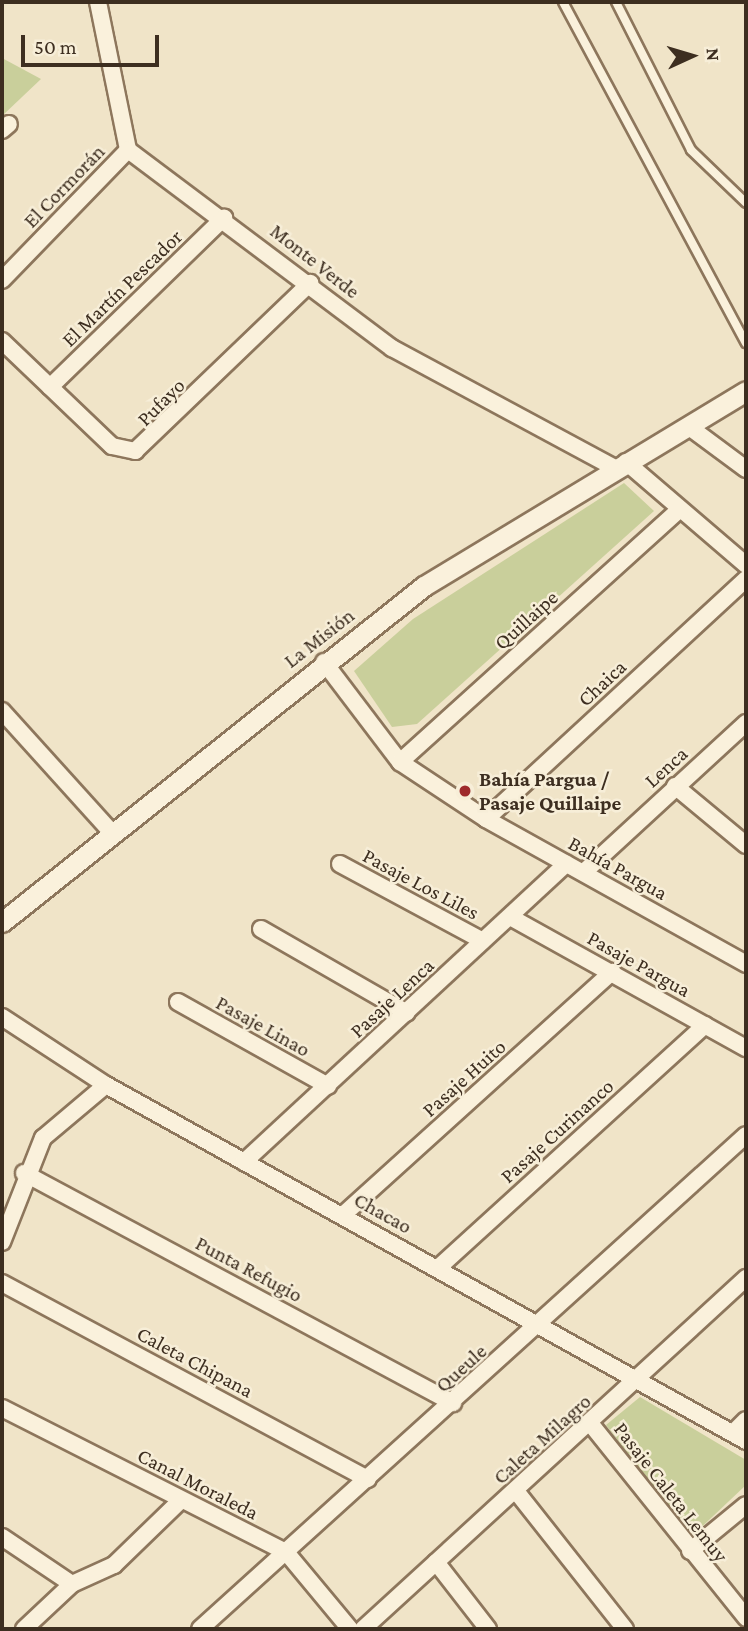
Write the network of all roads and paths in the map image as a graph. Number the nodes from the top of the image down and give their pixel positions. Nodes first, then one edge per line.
1 (98, 2) edge
2 (563, 2) edge
3 (616, 2) edge
4 (128, 150) junction
5 (746, 203) edge
6 (224, 218) junction
7 (2, 280) edge
8 (310, 284) junction
9 (2, 341) edge
10 (746, 343) edge
11 (50, 387) junction
12 (746, 391) edge
13 (688, 426) junction
14 (620, 465) junction
15 (746, 469) edge
16 (680, 509) junction
17 (746, 565) edge
18 (746, 579) edge
19 (324, 662) junction
20 (2, 711) edge
21 (746, 723) edge
22 (400, 762) junction
23 (675, 786) junction
24 (486, 819) junction
25 (113, 834) junction
26 (746, 845) edge
27 (566, 863) junction
28 (340, 864) dead end
29 (584, 872) junction
30 (512, 918) junction
31 (2, 922) edge
32 (261, 929) dead end
33 (483, 941) junction
34 (746, 964) edge
35 (612, 972) junction
36 (178, 1002) dead end
37 (407, 1013) junction
38 (2, 1017) edge
39 (705, 1025) junction
40 (746, 1048) edge
41 (106, 1085) junction
42 (328, 1086) junction
43 (746, 1135) edge
44 (244, 1162) junction
45 (24, 1173) junction
46 (343, 1215) junction
47 (2, 1242) edge
48 (438, 1268) junction
49 (746, 1278) edge
50 (2, 1283) edge
51 (540, 1325) junction
52 (638, 1382) junction
53 (453, 1403) junction
54 (2, 1408) edge
55 (746, 1420) edge
56 (590, 1423) junction
57 (739, 1437) edge
58 (368, 1479) junction
59 (516, 1491) junction
60 (181, 1500) junction
61 (746, 1505) edge
62 (2, 1537) edge
63 (691, 1551) junction
64 (286, 1552) junction
65 (436, 1562) junction
66 (72, 1584) junction
67 (746, 1618) edge
68 (206, 1627) edge
69 (24, 1629) edge
70 (350, 1629) edge
71 (363, 1629) edge
72 (488, 1629) edge
73 (625, 1629) edge

1 - 4 street
2 - 10 lane
3 - 5 lane
4 - 6 street, Monte Verde
4 - 7 street, El Cormorán
6 - 8 street, Monte Verde
6 - 11 street, El Martín Pescador
8 - 11 street, Pufayo
8 - 14 street, Monte Verde
9 - 11 street, Pufayo
12 - 13 street, La Misión
13 - 14 street, La Misión
13 - 15 street
14 - 16 street, Monte Verde
14 - 19 street, La Misión
16 - 17 street, Monte Verde
16 - 22 street, Quillaipe
18 - 24 street, Chaica
19 - 22 street, Bahía Pargua
19 - 25 street, La Misión
20 - 25 street
21 - 23 street, Lenca
22 - 24 street, Bahía Pargua
23 - 26 street
23 - 29 street, Lenca
24 - 27 street, Bahía Pargua
25 - 31 street, La Misión
27 - 29 street, Bahía Pargua
27 - 30 street, Pasaje Lenca
28 - 33 street, Pasaje Los Liles
29 - 34 street, Bahía Pargua
30 - 33 street, Pasaje Lenca
30 - 35 street, Pasaje Pargua
32 - 37 street
33 - 37 street, Pasaje Lenca
35 - 39 street, Pasaje Pargua
35 - 46 street, Pasaje Huito
36 - 42 street, Pasaje Linao
37 - 42 street, Pasaje Lenca
38 - 41 street, Chacao
39 - 40 street, Pasaje Pargua
39 - 48 street, Pasaje Curinanco
41 - 44 street, Chacao
41 - 45 street
42 - 44 street, Pasaje Lenca
43 - 51 street, Queule
44 - 46 street, Chacao
45 - 47 street
45 - 53 street, Punta Refugio
46 - 48 street, Chacao
48 - 51 street, Chacao
49 - 52 street, Caleta Milagro
50 - 58 street, Caleta Chipana
51 - 52 street, Chacao
51 - 53 street, Queule
52 - 56 street, Caleta Milagro
52 - 57 street, Chacao
53 - 58 street, Queule
54 - 60 street, Canal Moraleda
55 - 57 street
56 - 59 street, Caleta Milagro
56 - 63 street, Pasaje Caleta Lemuy
58 - 64 street, Queule
59 - 65 street, Caleta Milagro
59 - 73 street
60 - 64 street, Canal Moraleda
60 - 66 street
61 - 63 street
62 - 66 street
63 - 67 street, Pasaje Caleta Lemuy
64 - 68 street, Queule
64 - 70 street, Canal Moraleda
65 - 71 street, Caleta Milagro
65 - 72 street
66 - 69 street

